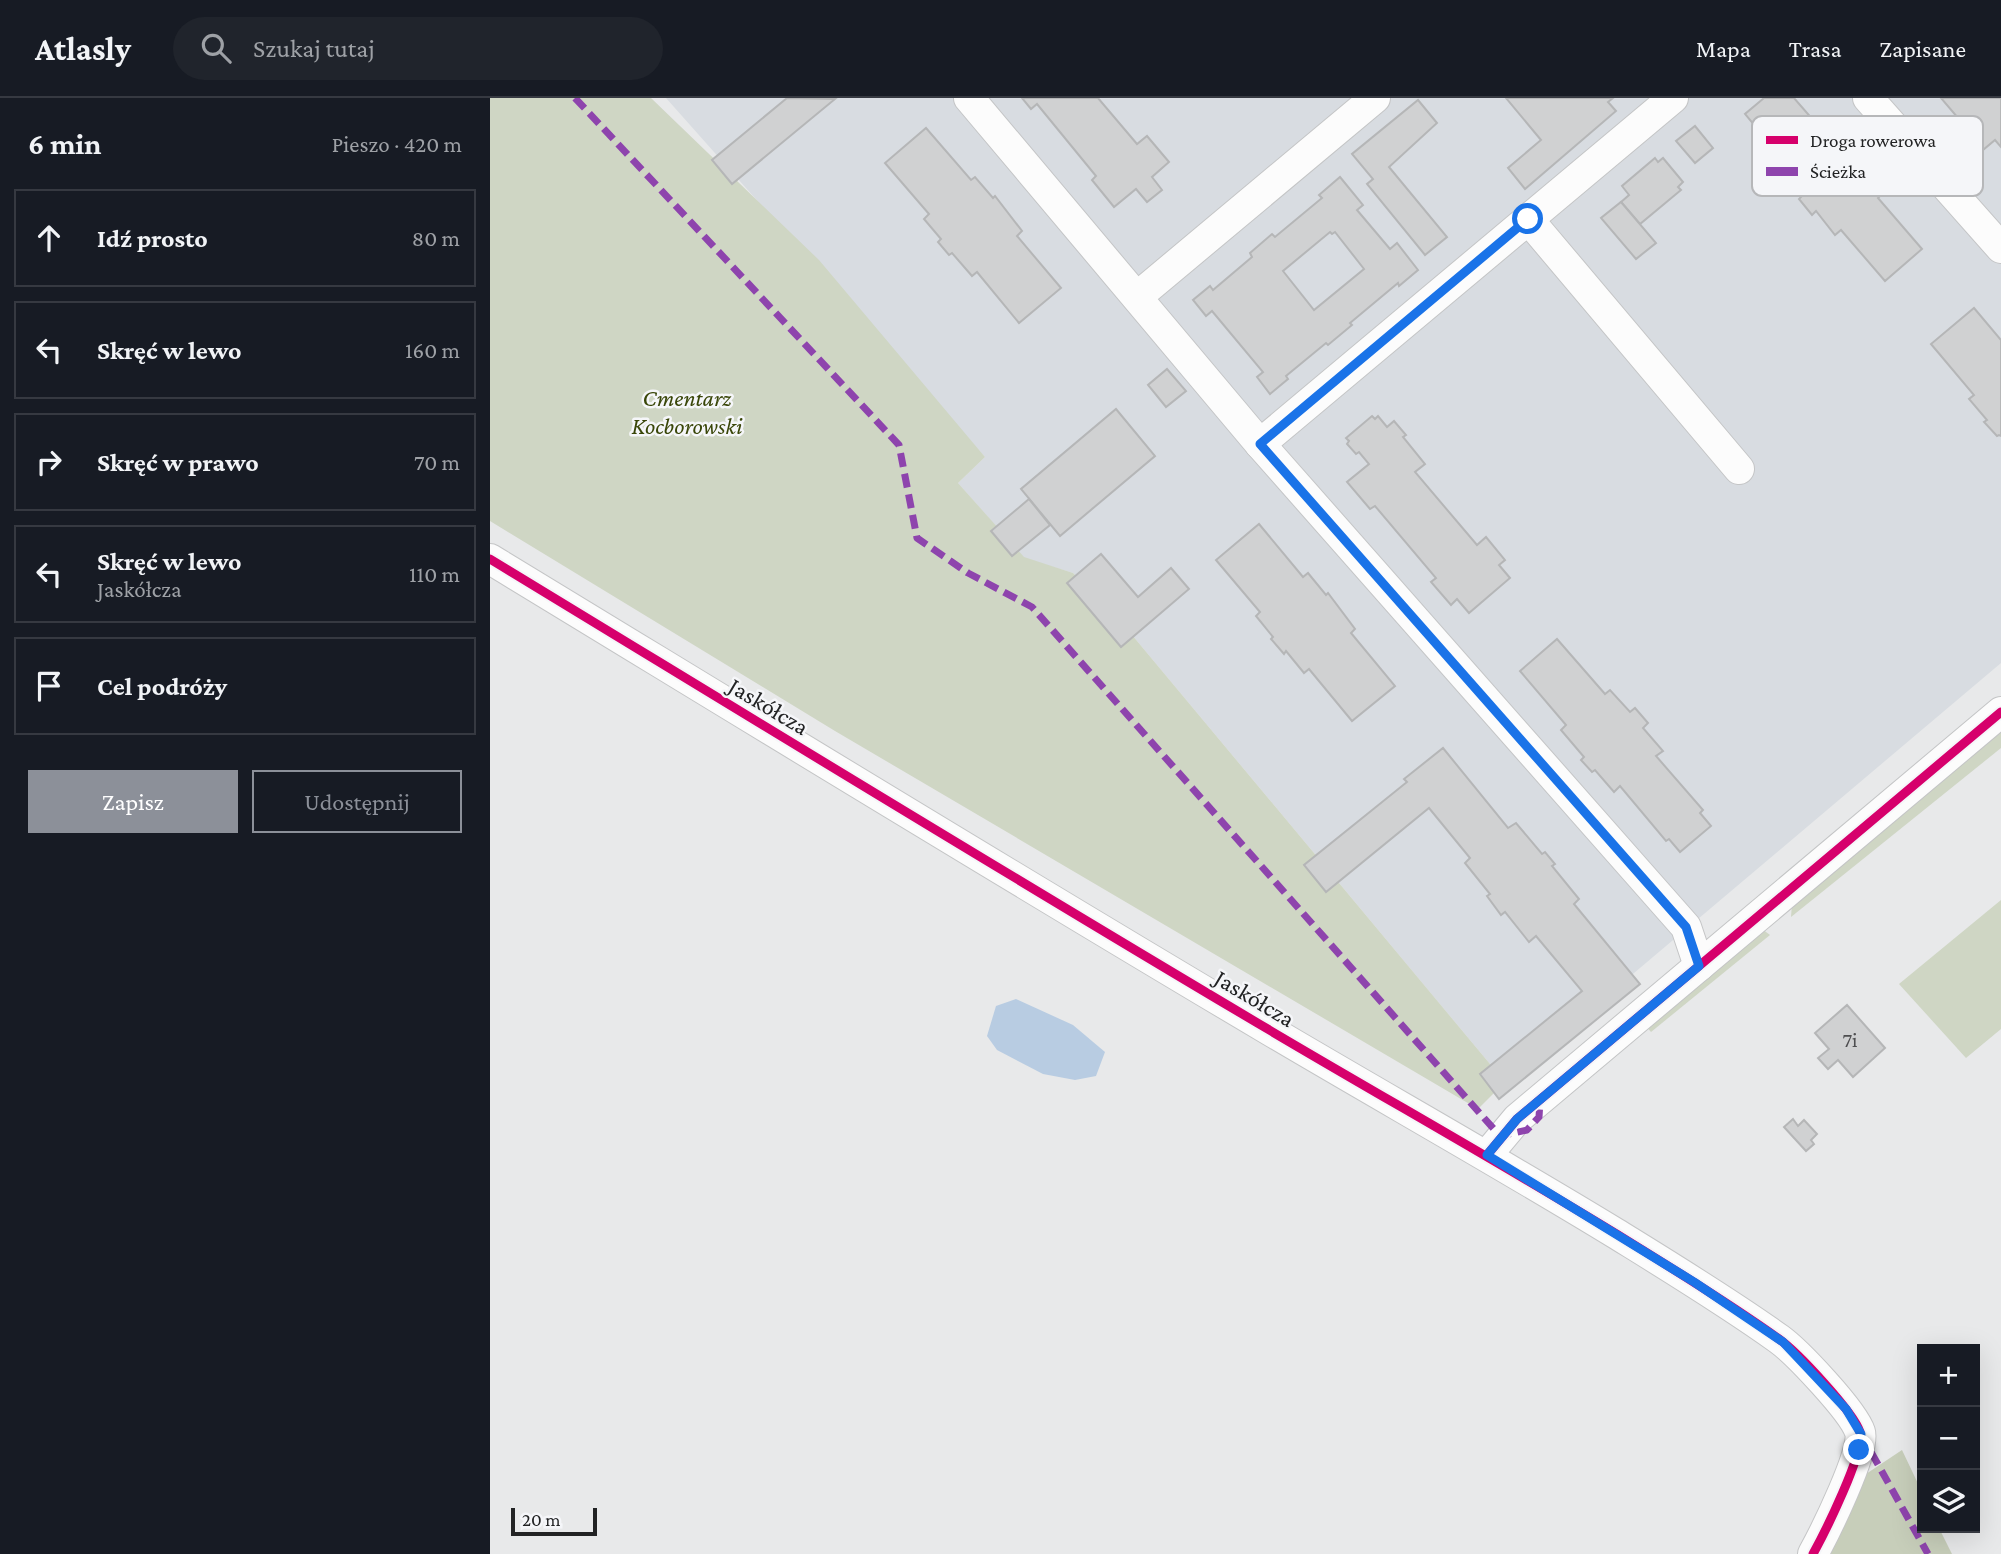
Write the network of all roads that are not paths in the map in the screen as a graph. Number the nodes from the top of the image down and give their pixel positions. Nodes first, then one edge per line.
1 (969, 98) edge
2 (1375, 98) edge
3 (1673, 98) edge
4 (1868, 98) edge
5 (1884, 116) edge
6 (1955, 196) edge
7 (1528, 219) junction
8 (2001, 248) edge
9 (1137, 297) junction
10 (1260, 444) junction
11 (1739, 469) dead end
12 (490, 559) edge
13 (2001, 712) edge
14 (1699, 966) junction
15 (1487, 1155) junction
16 (1813, 1554) edge

1 - 9 street
2 - 9 street
3 - 7 street
4 - 5 street
6 - 8 street
7 - 10 street
7 - 11 street
9 - 10 street
10 - 14 street
12 - 15 street, Jaskółcza
13 - 14 street
14 - 15 street
15 - 16 street, Jaskółcza

